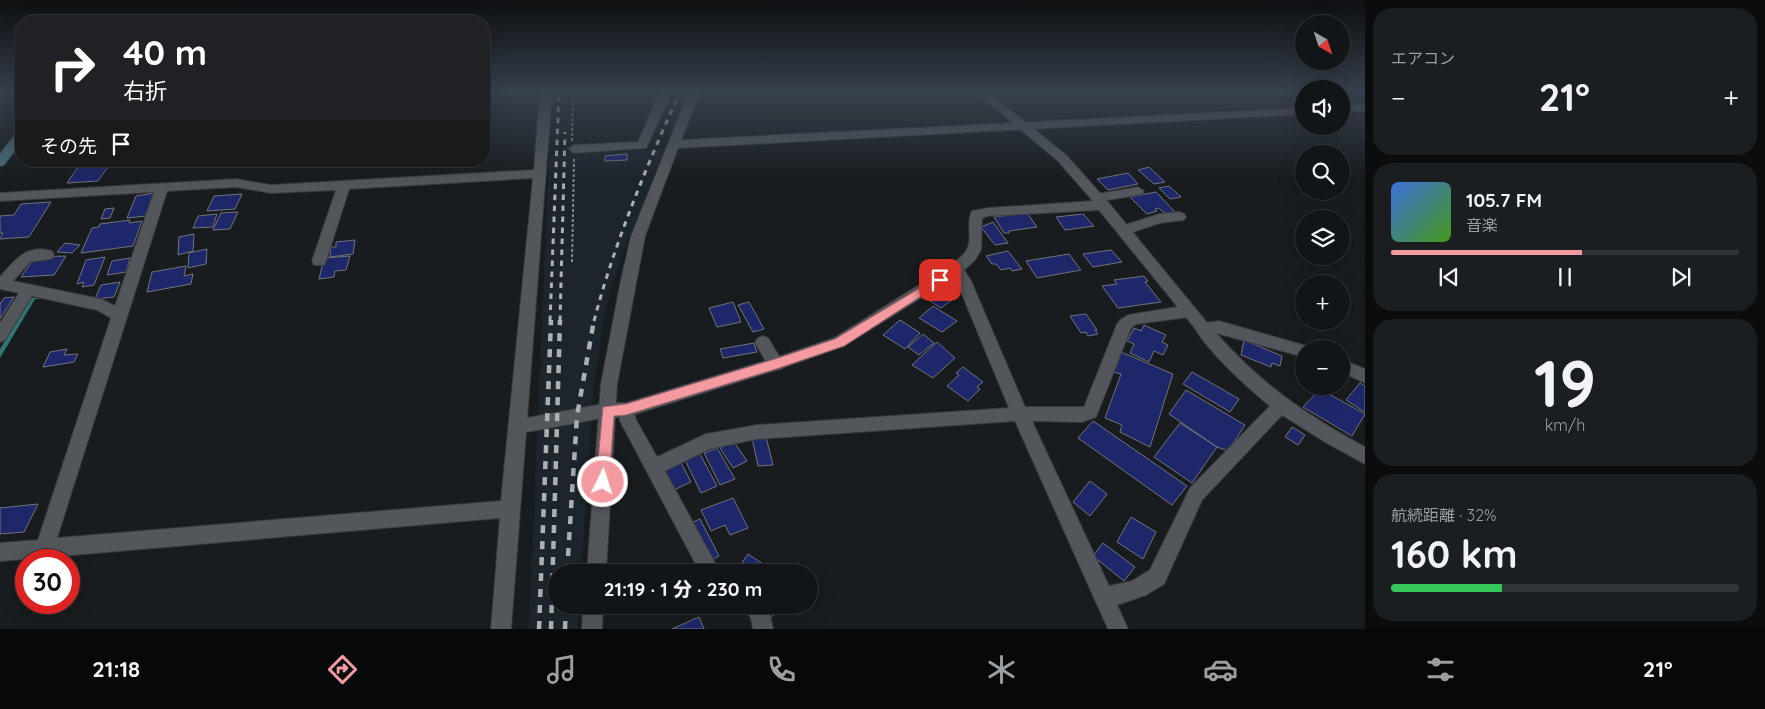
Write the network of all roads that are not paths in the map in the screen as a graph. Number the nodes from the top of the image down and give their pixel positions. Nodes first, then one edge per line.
1 (544, 121) edge
2 (653, 121) edge
3 (683, 121) edge
4 (1018, 121) edge
5 (1111, 121) edge
6 (1024, 126) junction
7 (15, 143) edge
8 (674, 144) junction
9 (574, 149) road end
10 (0, 162) edge
11 (540, 174) junction
12 (344, 185) junction
13 (162, 187) junction
14 (1138, 191) dead end
15 (0, 197) edge
16 (1100, 202) junction
17 (1179, 217) dead end
18 (1124, 230) junction
19 (47, 255) dead end
20 (319, 261) dead end
21 (956, 269) junction
22 (1, 284) edge
23 (28, 291) junction
24 (1189, 311) junction
25 (119, 316) junction
26 (1204, 328) junction
27 (0, 336) edge
28 (763, 342) dead end
29 (1295, 348) edge
30 (776, 364) junction
31 (1350, 369) edge
32 (1365, 376) edge
33 (1281, 405) junction
34 (617, 410) junction
35 (1020, 414) junction
36 (516, 427) junction
37 (1365, 456) edge
38 (653, 468) junction
39 (508, 510) junction
40 (44, 549) edge
41 (56, 549) edge
42 (15, 551) edge
43 (0, 552) edge
44 (597, 564) edge
45 (706, 564) edge
46 (1104, 597) junction
47 (593, 614) edge
48 (759, 614) edge
49 (501, 629) edge
50 (592, 629) edge
51 (763, 629) edge
52 (1118, 629) edge

1 - 11 street
2 - 9 street
3 - 8 street
4 - 6 street
5 - 6 street
6 - 8 street
6 - 16 street
7 - 10 main road
8 - 34 street
11 - 12 street
11 - 36 street
12 - 13 street
12 - 20 street
13 - 15 street
13 - 25 street
14 - 16 street
16 - 18 street
16 - 21 street
17 - 18 street
18 - 24 street
19 - 22 street
21 - 30 street
21 - 35 street
22 - 23 street
23 - 25 street
23 - 27 street
24 - 26 street
24 - 35 street
25 - 40 street
26 - 29 street
26 - 33 street
28 - 30 street
30 - 34 street
31 - 32 street
33 - 37 street
33 - 46 street
34 - 36 street
34 - 38 street
34 - 44 street
35 - 38 street
35 - 46 street
36 - 39 street
38 - 45 street
39 - 41 street
39 - 49 street
42 - 43 street
46 - 52 street
47 - 50 street
48 - 51 street

